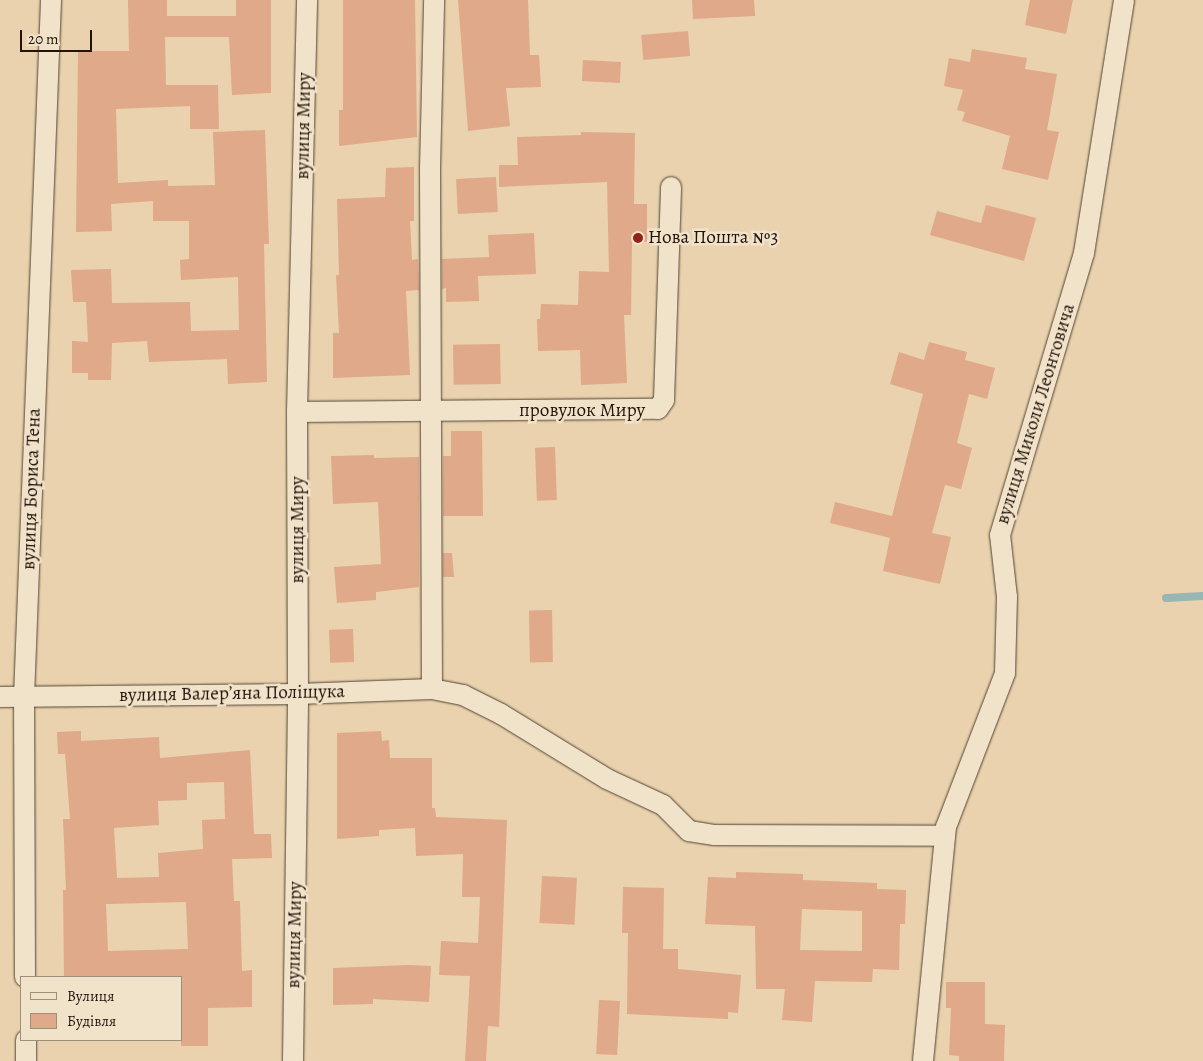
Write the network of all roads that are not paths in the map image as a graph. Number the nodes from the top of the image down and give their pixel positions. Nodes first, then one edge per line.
1 (51, 0) edge
2 (307, 0) edge
3 (434, 0) edge
4 (1124, 0) edge
5 (671, 187) dead end
6 (297, 412) junction
7 (431, 412) junction
8 (432, 689) junction
9 (298, 694) junction
10 (0, 697) edge
11 (24, 697) junction
12 (945, 836) junction
13 (25, 976) edge
14 (26, 1041) edge
15 (26, 1061) edge
16 (293, 1061) edge
17 (923, 1061) edge

1 - 11 street, вулиця Бориса Тена
2 - 6 street, вулиця Миру
3 - 7 street
4 - 12 street, вулиця Миколи Леонтовича
5 - 7 street, провулок Миру
6 - 7 street, провулок Миру
6 - 9 street, вулиця Миру
7 - 8 street
8 - 9 street, вулиця Валерʼяна Поліщука
8 - 12 street, вулиця Валерʼяна Поліщука
9 - 11 street, вулиця Валерʼяна Поліщука
9 - 16 street, вулиця Миру
10 - 11 street, вулиця Валерʼяна Поліщука
11 - 13 street, вулиця Бориса Тена
12 - 17 street, вулиця Миколи Леонтовича
14 - 15 street

